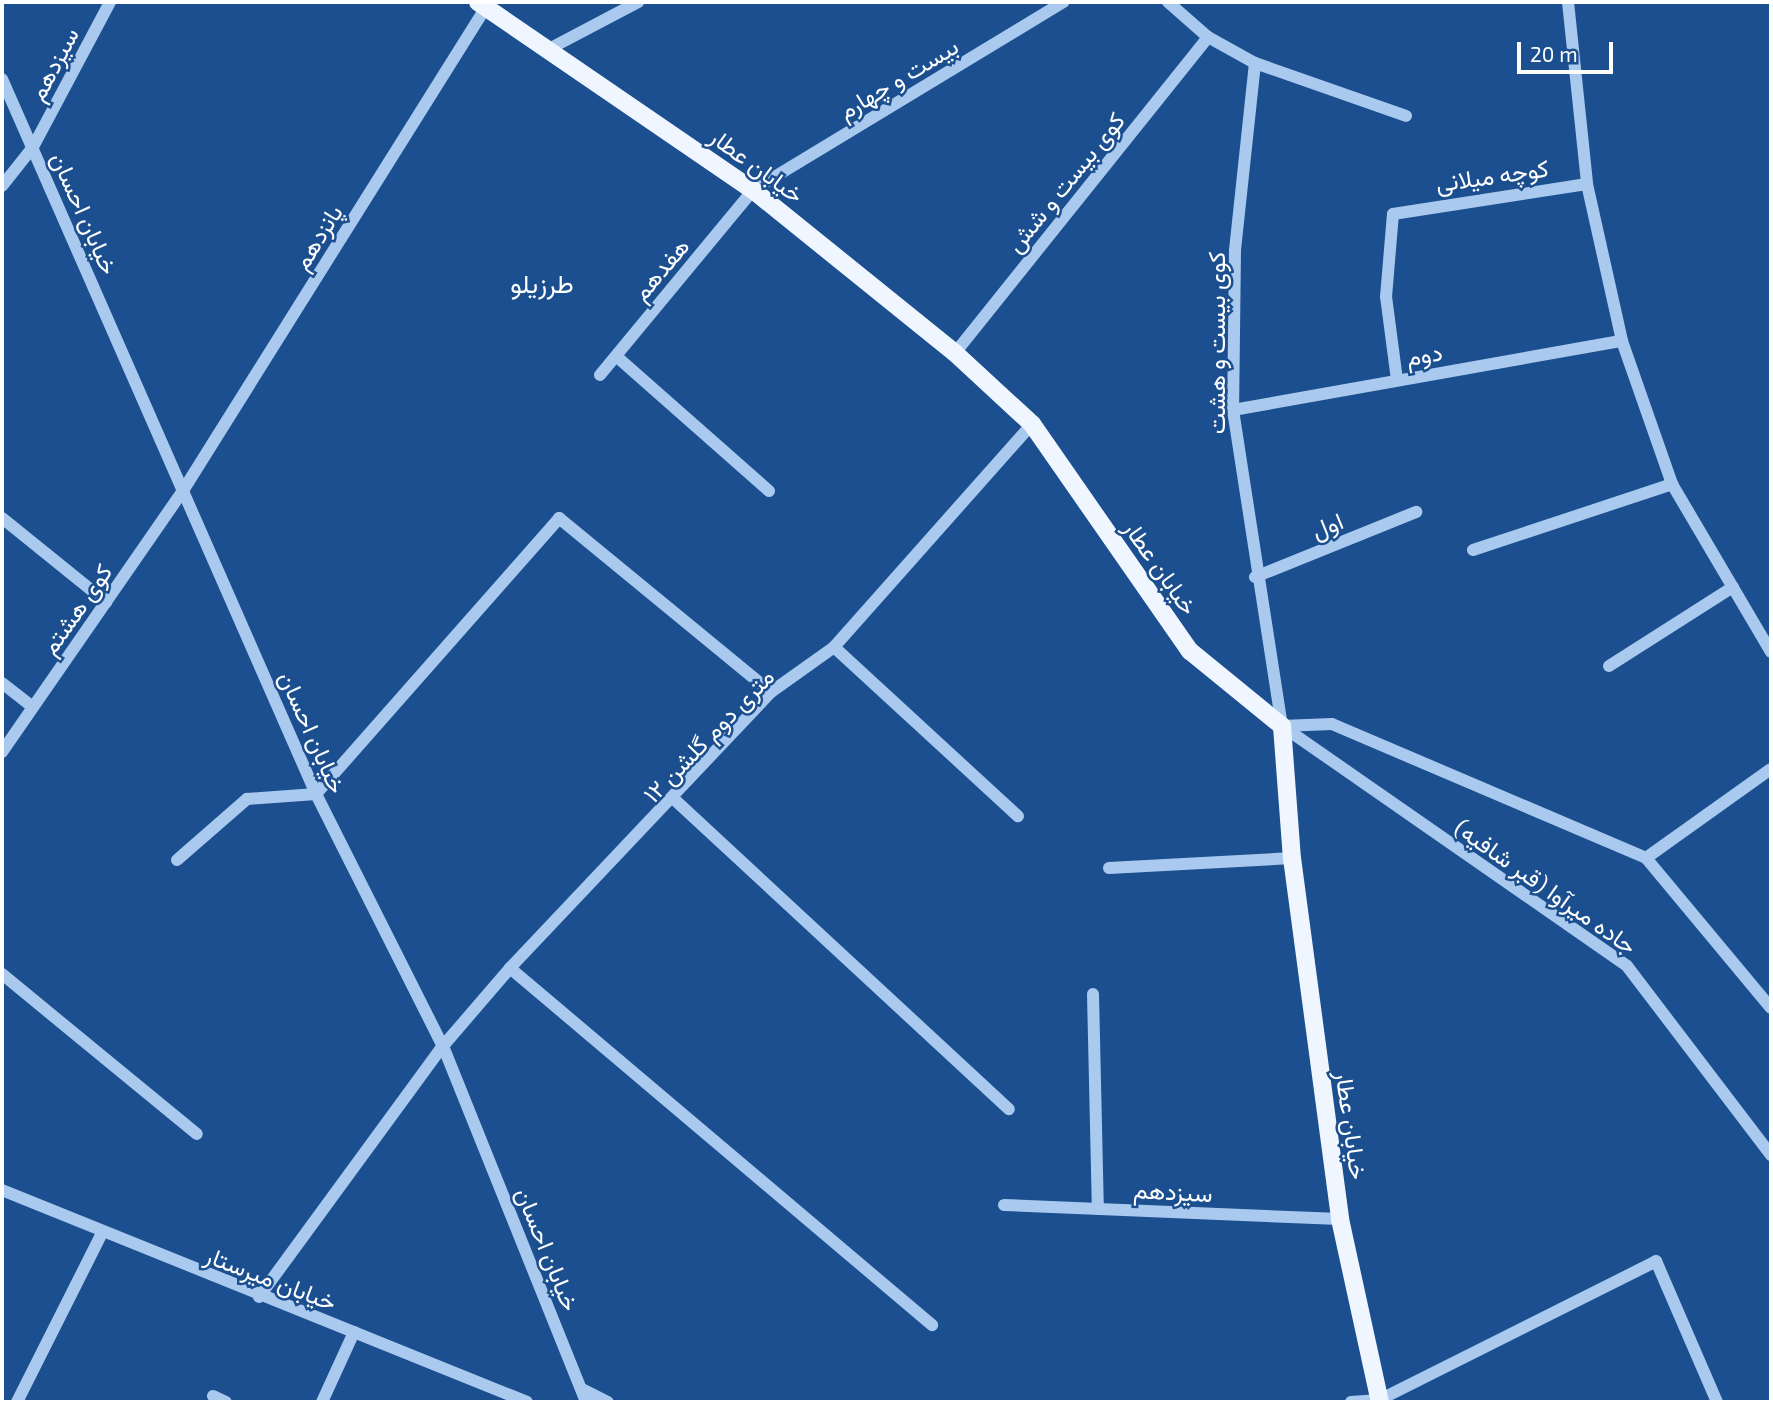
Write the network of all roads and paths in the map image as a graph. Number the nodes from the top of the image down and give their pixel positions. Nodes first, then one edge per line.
1 (110, 2) edge
2 (638, 2) edge
3 (1064, 2) edge
4 (1168, 2) edge
5 (1568, 2) edge
6 (482, 4) edge
7 (1208, 37) junction
8 (550, 49) junction
9 (1255, 63) junction
10 (2, 79) edge
11 (1406, 116) dead end
12 (33, 147) junction
13 (1587, 184) junction
14 (2, 186) edge
15 (753, 190) junction
16 (1622, 341) junction
17 (956, 353) junction
18 (616, 356) junction
19 (600, 375) dead end
20 (1397, 380) junction
21 (1233, 410) junction
22 (1032, 424) junction
23 (1672, 484) junction
24 (184, 489) junction
25 (769, 491) dead end
26 (1416, 512) dead end
27 (2, 518) edge
28 (1473, 550) dead end
29 (1255, 577) junction
30 (1733, 587) junction
31 (106, 602) junction
32 (834, 647) junction
33 (1771, 652) edge
34 (1609, 666) dead end
35 (2, 683) edge
36 (771, 692) junction
37 (33, 707) junction
38 (1282, 726) junction
39 (2, 752) edge
40 (1771, 769) edge
41 (316, 794) junction
42 (675, 800) junction
43 (1018, 816) dead end
44 (1292, 858) junction
45 (1646, 858) junction
46 (177, 860) dead end
47 (1109, 868) dead end
48 (510, 968) junction
49 (2, 974) edge
50 (1093, 994) dead end
51 (1771, 1008) edge
52 (443, 1046) junction
53 (1009, 1110) dead end
54 (197, 1135) dead end
55 (1771, 1155) edge
56 (2, 1190) edge
57 (1004, 1205) dead end
58 (1098, 1209) junction
59 (1340, 1219) junction
60 (102, 1233) junction
61 (259, 1297) junction
62 (932, 1325) dead end
63 (354, 1332) junction
64 (213, 1396) dead end
65 (584, 1396) edge
66 (1380, 1401) edge
67 (17, 1402) edge
68 (226, 1402) edge
69 (322, 1402) edge
70 (527, 1402) edge
71 (608, 1402) edge
72 (1351, 1402) edge
73 (1717, 1402) edge

1 - 12 street, سیزدهم
2 - 8 street
3 - 15 street, بیست و چهارم
4 - 7 street
5 - 13 street
6 - 8 main road, خیابان عطار
6 - 24 street, پانزدهم
7 - 9 street
7 - 17 street, کوی بیست و شش
8 - 15 main road, خیابان عطار
9 - 11 street
9 - 21 street, کوی بیست و هشت
10 - 12 street, خیابان احسان
12 - 14 street, سیزدهم
12 - 24 street, خیابان احسان
13 - 16 street
13 - 20 street, کوچه میلانی
15 - 17 main road, خیابان عطار
15 - 18 street, هفدهم
16 - 20 street, دوم
16 - 23 street
17 - 22 main road, خیابان عطار
18 - 19 street, هفدهم
18 - 25 street
20 - 21 street, دوم
21 - 29 street, کوی بیست و هشت
22 - 32 street, ۱۲ متری دوم گلشن
22 - 38 main road, خیابان عطار
23 - 28 street
23 - 30 street
24 - 31 street, کوی هشتم
24 - 41 street, خیابان احسان
26 - 29 street, اول
27 - 31 street
29 - 38 street, کوی بیست و هشت
30 - 33 street
30 - 34 street
31 - 37 street, کوی هشتم
32 - 36 street, ۱۲ متری دوم گلشن
32 - 43 street
35 - 37 street
36 - 41 street
36 - 42 street, ۱۲ متری دوم گلشن
37 - 39 street, کوی هشتم
38 - 44 main road, خیابان عطار
38 - 45 street
38 - 55 street, جاده میرآوا (قبر شافیه)
40 - 45 street
41 - 46 street
41 - 52 street, خیابان احسان
42 - 48 street, ۱۲ متری دوم گلشن
42 - 53 street
44 - 47 street
44 - 59 main road, خیابان عطار
45 - 51 street
48 - 52 street, ۱۲ متری دوم گلشن
48 - 62 street
49 - 54 street
50 - 58 street
52 - 61 street, ۱۲ متری دوم گلشن
52 - 65 street, خیابان احسان
56 - 60 street, خیابان میرستار
57 - 58 street, سیزدهم
58 - 59 street, سیزدهم
59 - 66 main road, خیابان عطار
60 - 61 street, خیابان میرستار
60 - 67 street
61 - 63 street, خیابان میرستار
63 - 69 street
63 - 70 street, خیابان میرستار
64 - 68 street
65 - 71 street
66 - 72 street
66 - 73 street

